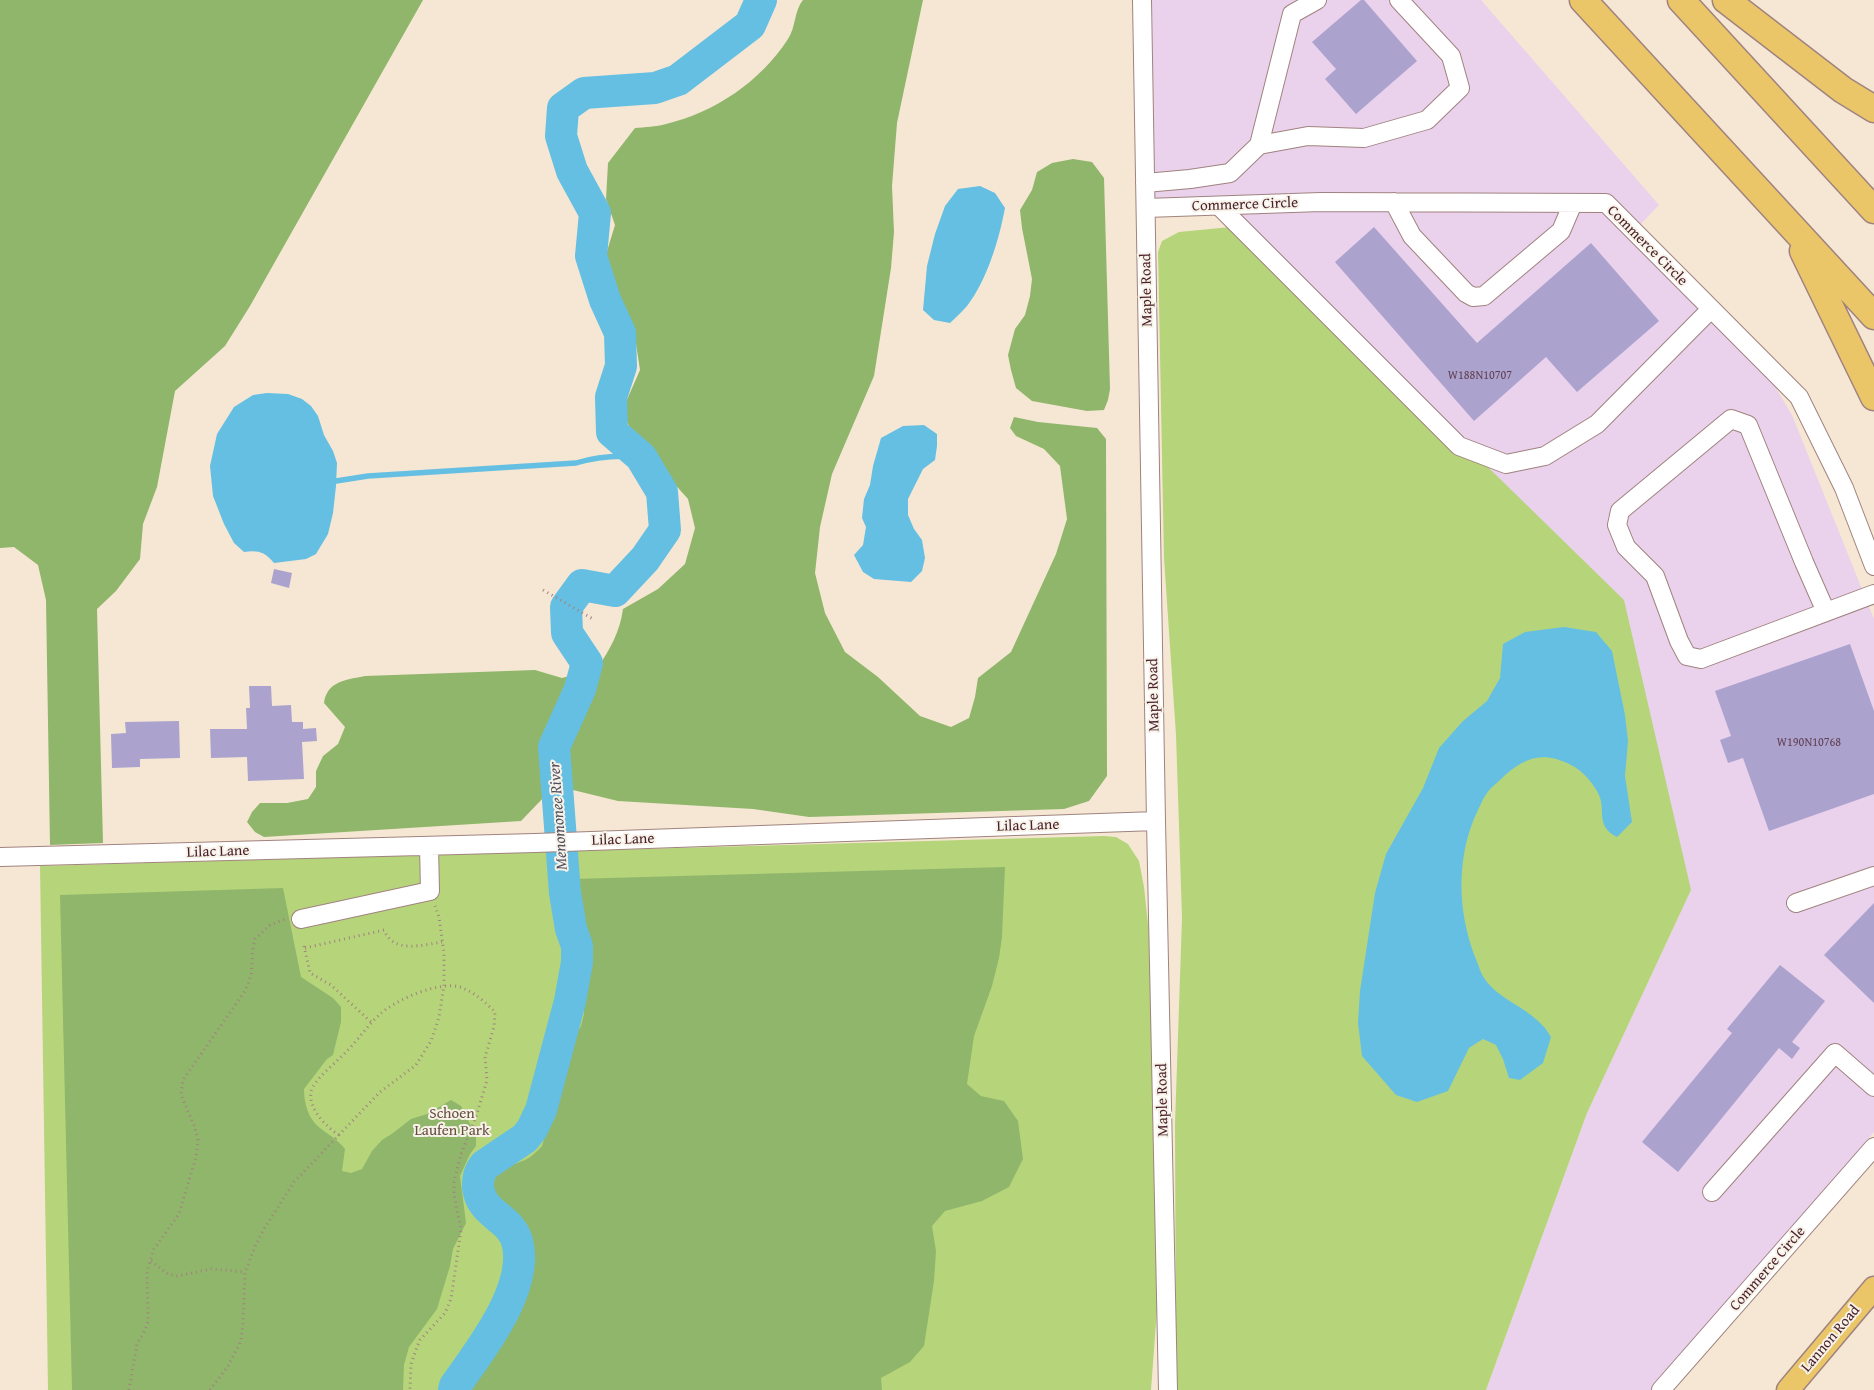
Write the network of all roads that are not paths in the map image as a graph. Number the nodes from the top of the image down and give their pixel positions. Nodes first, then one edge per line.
1 (1142, 0) edge
2 (1317, 0) edge
3 (1399, 0) edge
4 (1583, 0) edge
5 (1681, 0) edge
6 (1726, 0) edge
7 (1874, 109) edge
8 (1259, 145) junction
9 (1145, 183) junction
10 (1394, 202) junction
11 (1573, 203) junction
12 (1219, 206) junction
13 (1146, 208) junction
14 (1874, 210) edge
15 (1791, 226) junction
16 (1711, 309) junction
17 (1874, 316) edge
18 (1874, 396) edge
19 (1874, 566) edge
20 (1874, 594) edge
21 (1826, 612) junction
22 (1156, 821) junction
23 (429, 846) junction
24 (0, 857) edge
25 (1874, 876) edge
26 (1796, 903) dead end
27 (294, 919) road end
28 (1874, 1087) edge
29 (1874, 1147) edge
30 (1712, 1192) dead end
31 (1874, 1288) edge
32 (1168, 1390) edge
33 (1662, 1390) edge
34 (1788, 1390) edge

1 - 9 street, Maple Road
2 - 8 street
3 - 8 street
4 - 15 highway
5 - 14 highway
6 - 7 highway
8 - 9 street
9 - 13 street, Maple Road
10 - 11 street, Commerce Circle
10 - 11 street
10 - 12 street, Commerce Circle
11 - 16 street, Commerce Circle
12 - 13 street, Commerce Circle
12 - 16 street
13 - 22 street, Maple Road
15 - 17 highway
15 - 18 highway
16 - 19 street, Commerce Circle
20 - 21 street
21 - 21 street
22 - 23 street, Lilac Lane
22 - 32 street, Maple Road
23 - 24 street, Lilac Lane
23 - 27 street
25 - 26 street
28 - 30 street
29 - 33 street, Commerce Circle
31 - 34 main road, Lannon Road

